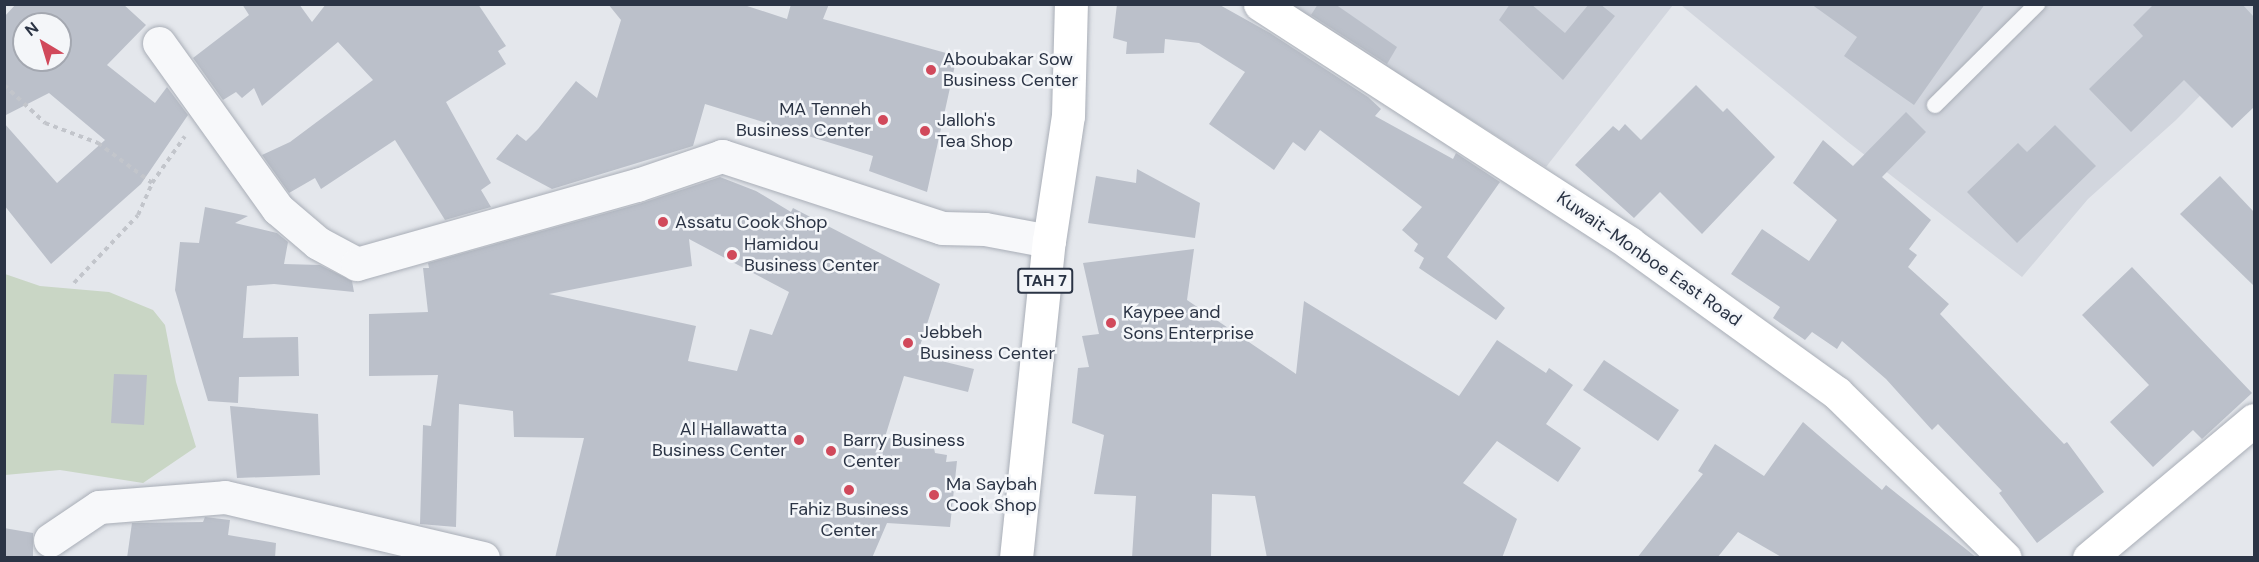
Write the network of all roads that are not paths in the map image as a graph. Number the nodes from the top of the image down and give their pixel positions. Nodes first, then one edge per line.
1 (1071, 4) edge
2 (1260, 4) edge
3 (2037, 4) edge
4 (159, 43) dead end
5 (1935, 105) dead end
6 (1049, 240) junction
7 (2254, 420) edge
8 (50, 540) dead end
9 (435, 554) edge
10 (483, 558) edge
11 (1016, 558) edge
12 (2005, 558) edge
13 (2089, 558) edge

1 - 6 main road, TAH 7
2 - 12 main road, Kuwait-Monboe East Road
3 - 5 lane
4 - 6 street
6 - 11 main road, TAH 7
7 - 13 main road
8 - 9 street
9 - 10 street

